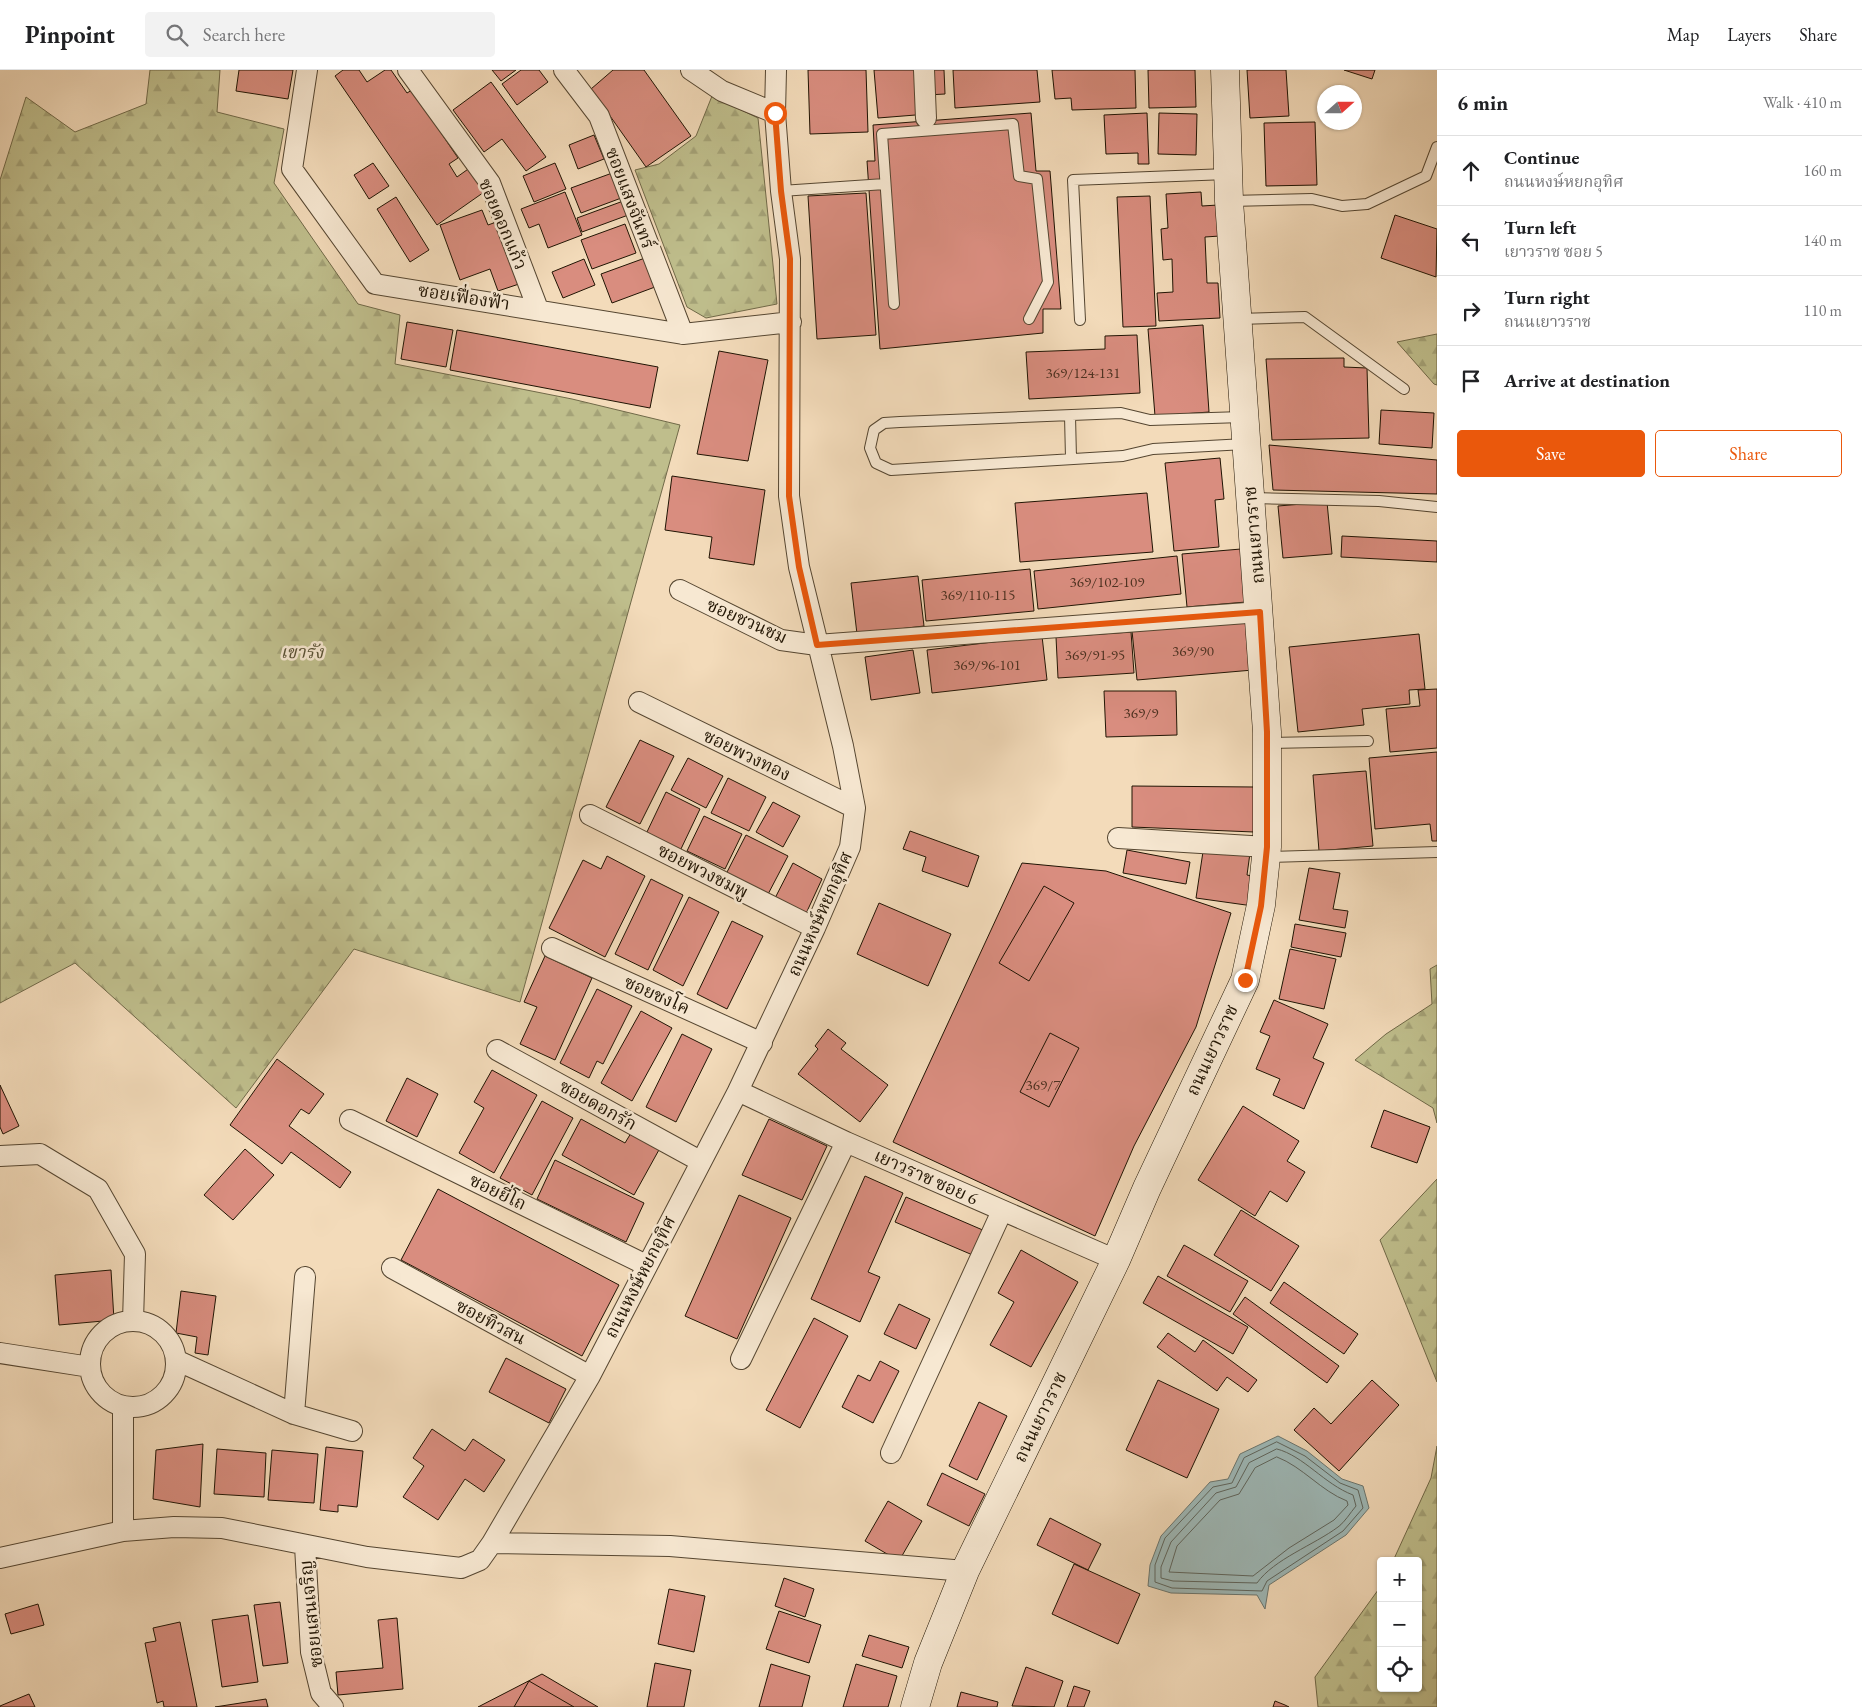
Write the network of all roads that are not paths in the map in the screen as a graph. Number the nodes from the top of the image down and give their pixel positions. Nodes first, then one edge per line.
1 (307, 70) edge
2 (408, 70) edge
3 (564, 70) edge
4 (691, 70) edge
5 (776, 70) edge
6 (924, 70) edge
7 (1225, 70) edge
8 (775, 113) junction
9 (926, 118) dead end
10 (1437, 147) edge
11 (1228, 174) junction
12 (885, 184) junction
13 (781, 191) junction
14 (1229, 201) junction
15 (894, 304) dead end
16 (538, 309) junction
17 (1029, 319) dead end
18 (1237, 319) junction
19 (1080, 320) dead end
20 (791, 322) junction
21 (683, 334) junction
22 (1404, 389) dead end
23 (1070, 416) junction
24 (1243, 417) junction
25 (1246, 444) junction
26 (1071, 458) junction
27 (1251, 498) junction
28 (1437, 507) edge
29 (680, 590) dead end
30 (1260, 612) junction
31 (817, 645) junction
32 (639, 702) dead end
33 (1368, 741) dead end
34 (1267, 743) junction
35 (855, 808) junction
36 (590, 815) dead end
37 (1118, 838) dead end
38 (1267, 852) junction
39 (1437, 852) edge
40 (816, 928) junction
41 (552, 948) dead end
42 (762, 1043) junction
43 (496, 1050) dead end
44 (738, 1091) junction
45 (350, 1120) dead end
46 (846, 1142) junction
47 (0, 1156) edge
48 (700, 1161) junction
49 (1002, 1210) junction
50 (1116, 1260) junction
51 (646, 1265) junction
52 (392, 1268) dead end
53 (306, 1277) dead end
54 (133, 1321) junction
55 (0, 1353) edge
56 (741, 1359) dead end
57 (176, 1360) junction
58 (90, 1367) junction
59 (590, 1376) junction
60 (122, 1407) junction
61 (294, 1414) junction
62 (352, 1431) dead end
63 (891, 1453) dead end
64 (123, 1530) junction
65 (492, 1543) junction
66 (305, 1546) junction
67 (0, 1558) edge
68 (964, 1571) junction
69 (333, 1707) edge
70 (915, 1707) edge

1 - 16 street, ซอยเฟื่องฟ้า
2 - 16 street, ซอยดอกแก้ว
3 - 21 street, ซอยแสงจันทร์
4 - 8 street
5 - 8 street, ถนนหงษ์หยกอุทิศ
6 - 9 street
7 - 11 main road, ถนนเยาวราช
8 - 13 street, ถนนหงษ์หยกอุทิศ
10 - 14 lane
11 - 14 main road, ถนนเยาวราช
11 - 19 lane
12 - 13 lane
12 - 15 lane
12 - 17 lane
13 - 20 street, ถนนหงษ์หยกอุทิศ
14 - 18 main road, ถนนเยาวราช
16 - 21 street, ซอยเฟื่องฟ้า
18 - 22 lane
18 - 24 main road, ถนนเยาวราช
20 - 21 street, ซอยเฟื่องฟ้า
20 - 31 street, ถนนหงษ์หยกอุทิศ
23 - 24 lane
23 - 26 lane
23 - 26 lane
24 - 25 main road, ถนนเยาวราช
25 - 26 lane
25 - 27 main road, ถนนเยาวราช
27 - 28 lane
27 - 30 main road, ถนนเยาวราช
29 - 31 street, ซอยชวนชม
30 - 31 street, ซอยชวนชม
30 - 34 main road, ถนนเยาวราช
31 - 35 street, ถนนหงษ์หยกอุทิศ
32 - 35 street, ซอยพวงทอง
33 - 34 lane
34 - 38 main road, ถนนเยาวราช
35 - 40 street, ถนนหงษ์หยกอุทิศ
36 - 40 street, ซอยพวงชมพู
37 - 38 street
38 - 39 lane
38 - 50 main road, ถนนเยาวราช
40 - 42 street, ถนนหงษ์หยกอุทิศ
41 - 42 street, ซอยชงโค
42 - 44 street, ถนนหงษ์หยกอุทิศ
43 - 48 street, ซอยดอกรัก
44 - 46 street, เยาวราช ซอย 6
44 - 48 street, ถนนหงษ์หยกอุทิศ
45 - 51 street, ซอยยี่โถ
46 - 49 street, เยาวราช ซอย 6
46 - 56 street
47 - 54 street
48 - 51 street, ถนนหงษ์หยกอุทิศ
49 - 50 street, เยาวราช ซอย 6
49 - 63 street
50 - 68 main road, ถนนเยาวราช
51 - 59 street, ถนนหงษ์หยกอุทิศ
52 - 59 street, ซอยทิวสน
53 - 61 street
54 - 57 street
54 - 58 street
55 - 58 street
57 - 60 street
57 - 61 street
58 - 60 street
59 - 65 street, ถนนหงษ์หยกอุทิศ
60 - 64 street
61 - 62 street
64 - 66 street, ถนนหงษ์หยกอุทิศ
64 - 67 street, ถนนหงษ์หยกอุทิศ
65 - 66 street, ถนนหงษ์หยกอุทิศ
65 - 68 street
66 - 69 street, ซอยแสนเจริญ
68 - 70 main road, ถนนเยาวราช

